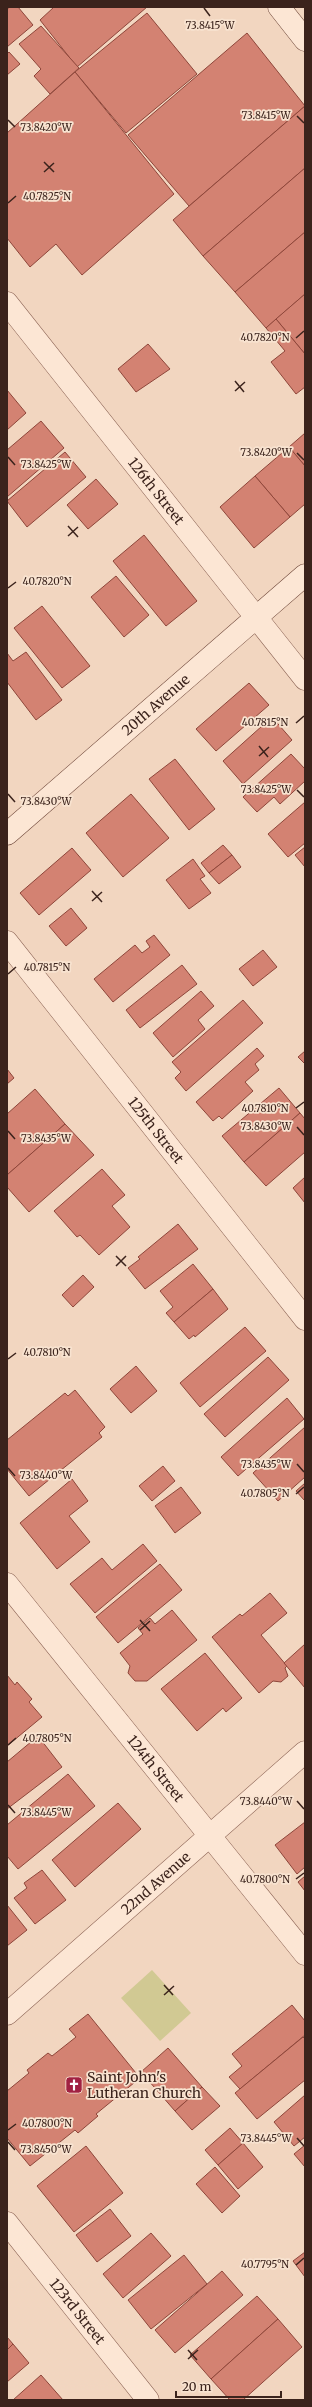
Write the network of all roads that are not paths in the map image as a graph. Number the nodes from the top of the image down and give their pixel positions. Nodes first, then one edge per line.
1 (279, 7) edge
2 (305, 40) edge
3 (7, 303) edge
4 (305, 575) edge
5 (256, 618) junction
6 (305, 679) edge
7 (7, 834) edge
8 (7, 942) edge
9 (305, 1319) edge
10 (7, 1584) edge
11 (305, 1752) edge
12 (210, 1834) junction
13 (305, 1954) edge
14 (7, 2014) edge
15 (7, 2223) edge
16 (148, 2400) edge

1 - 2 street
3 - 5 street, 126th Street
4 - 5 street, 20th Avenue
5 - 6 street, 126th Street
5 - 7 street, 20th Avenue
8 - 9 street, 125th Street
10 - 12 street, 124th Street
11 - 12 street, 22nd Avenue
12 - 13 street, 124th Street
12 - 14 street, 22nd Avenue
15 - 16 street, 123rd Street

